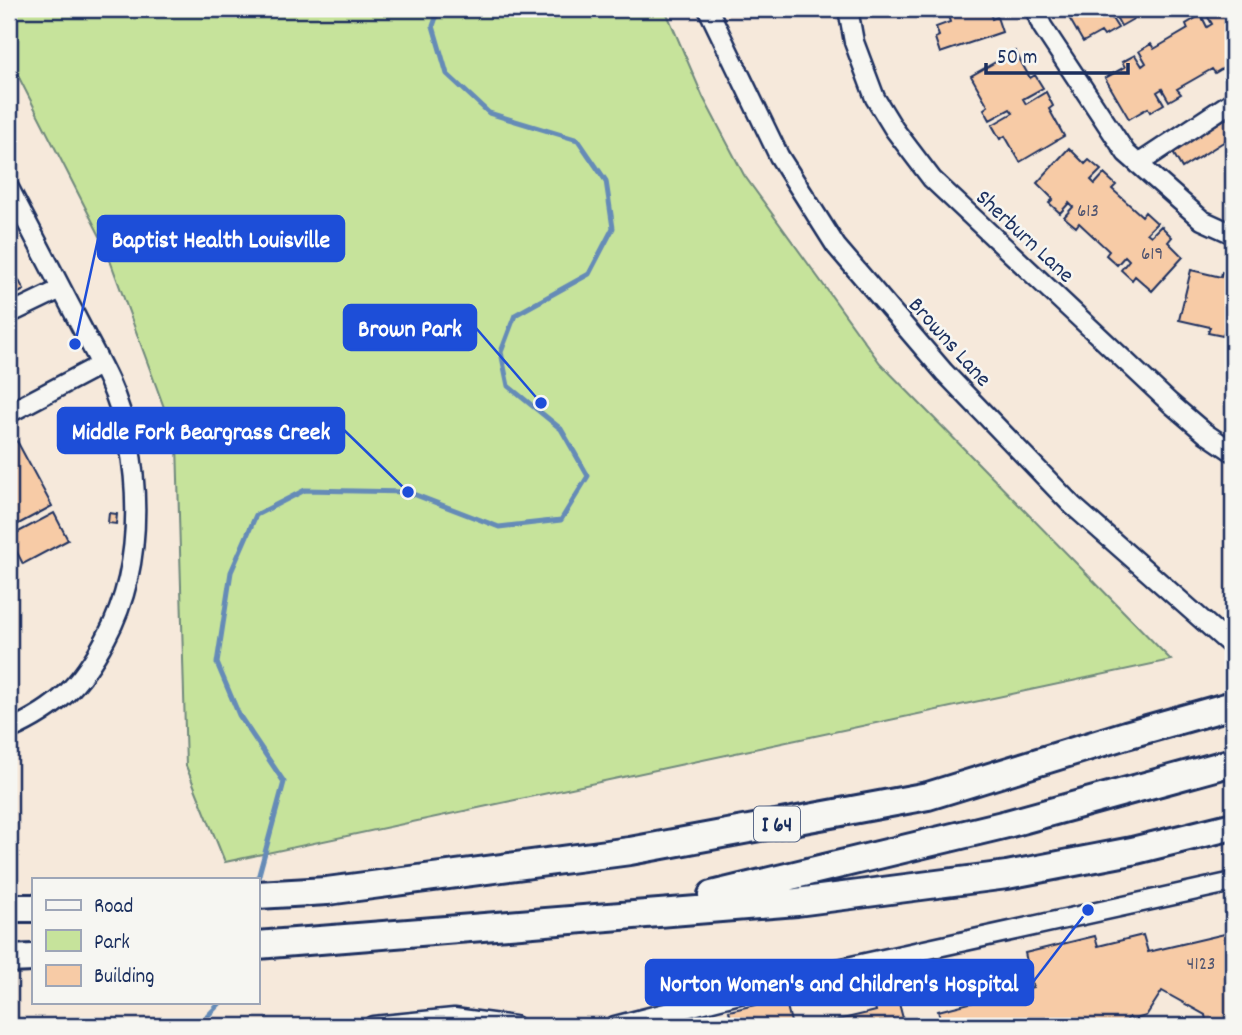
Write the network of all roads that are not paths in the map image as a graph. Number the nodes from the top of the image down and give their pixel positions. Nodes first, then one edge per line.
1 (708, 9) edge
2 (848, 9) edge
3 (1035, 9) edge
4 (1233, 102) edge
5 (1138, 164) junction
6 (9, 188) edge
7 (1233, 234) edge
8 (61, 289) junction
9 (9, 314) edge
10 (100, 365) junction
11 (9, 413) edge
12 (1233, 452) edge
13 (1233, 647) edge
14 (1233, 705) edge
15 (9, 730) edge
16 (1233, 762) edge
17 (1233, 826) edge
18 (1233, 882) edge
19 (259, 895) edge
20 (9, 908) edge
21 (32, 908) edge
22 (618, 916) junction
23 (259, 945) edge
24 (32, 958) edge
25 (9, 959) edge
26 (678, 1018) edge
27 (373, 1026) edge
28 (514, 1026) edge
29 (615, 1026) edge

1 - 13 street, Browns Lane
2 - 12 street, Sherburn Lane
3 - 5 street
4 - 5 street
5 - 7 street
6 - 8 street
8 - 9 street
8 - 10 street
10 - 11 street
10 - 15 street
14 - 19 highway, I 64
16 - 22 highway, I 64
17 - 22 highway
18 - 26 street
20 - 21 highway
22 - 23 highway, I 64
24 - 25 highway
26 - 29 street
27 - 28 street

